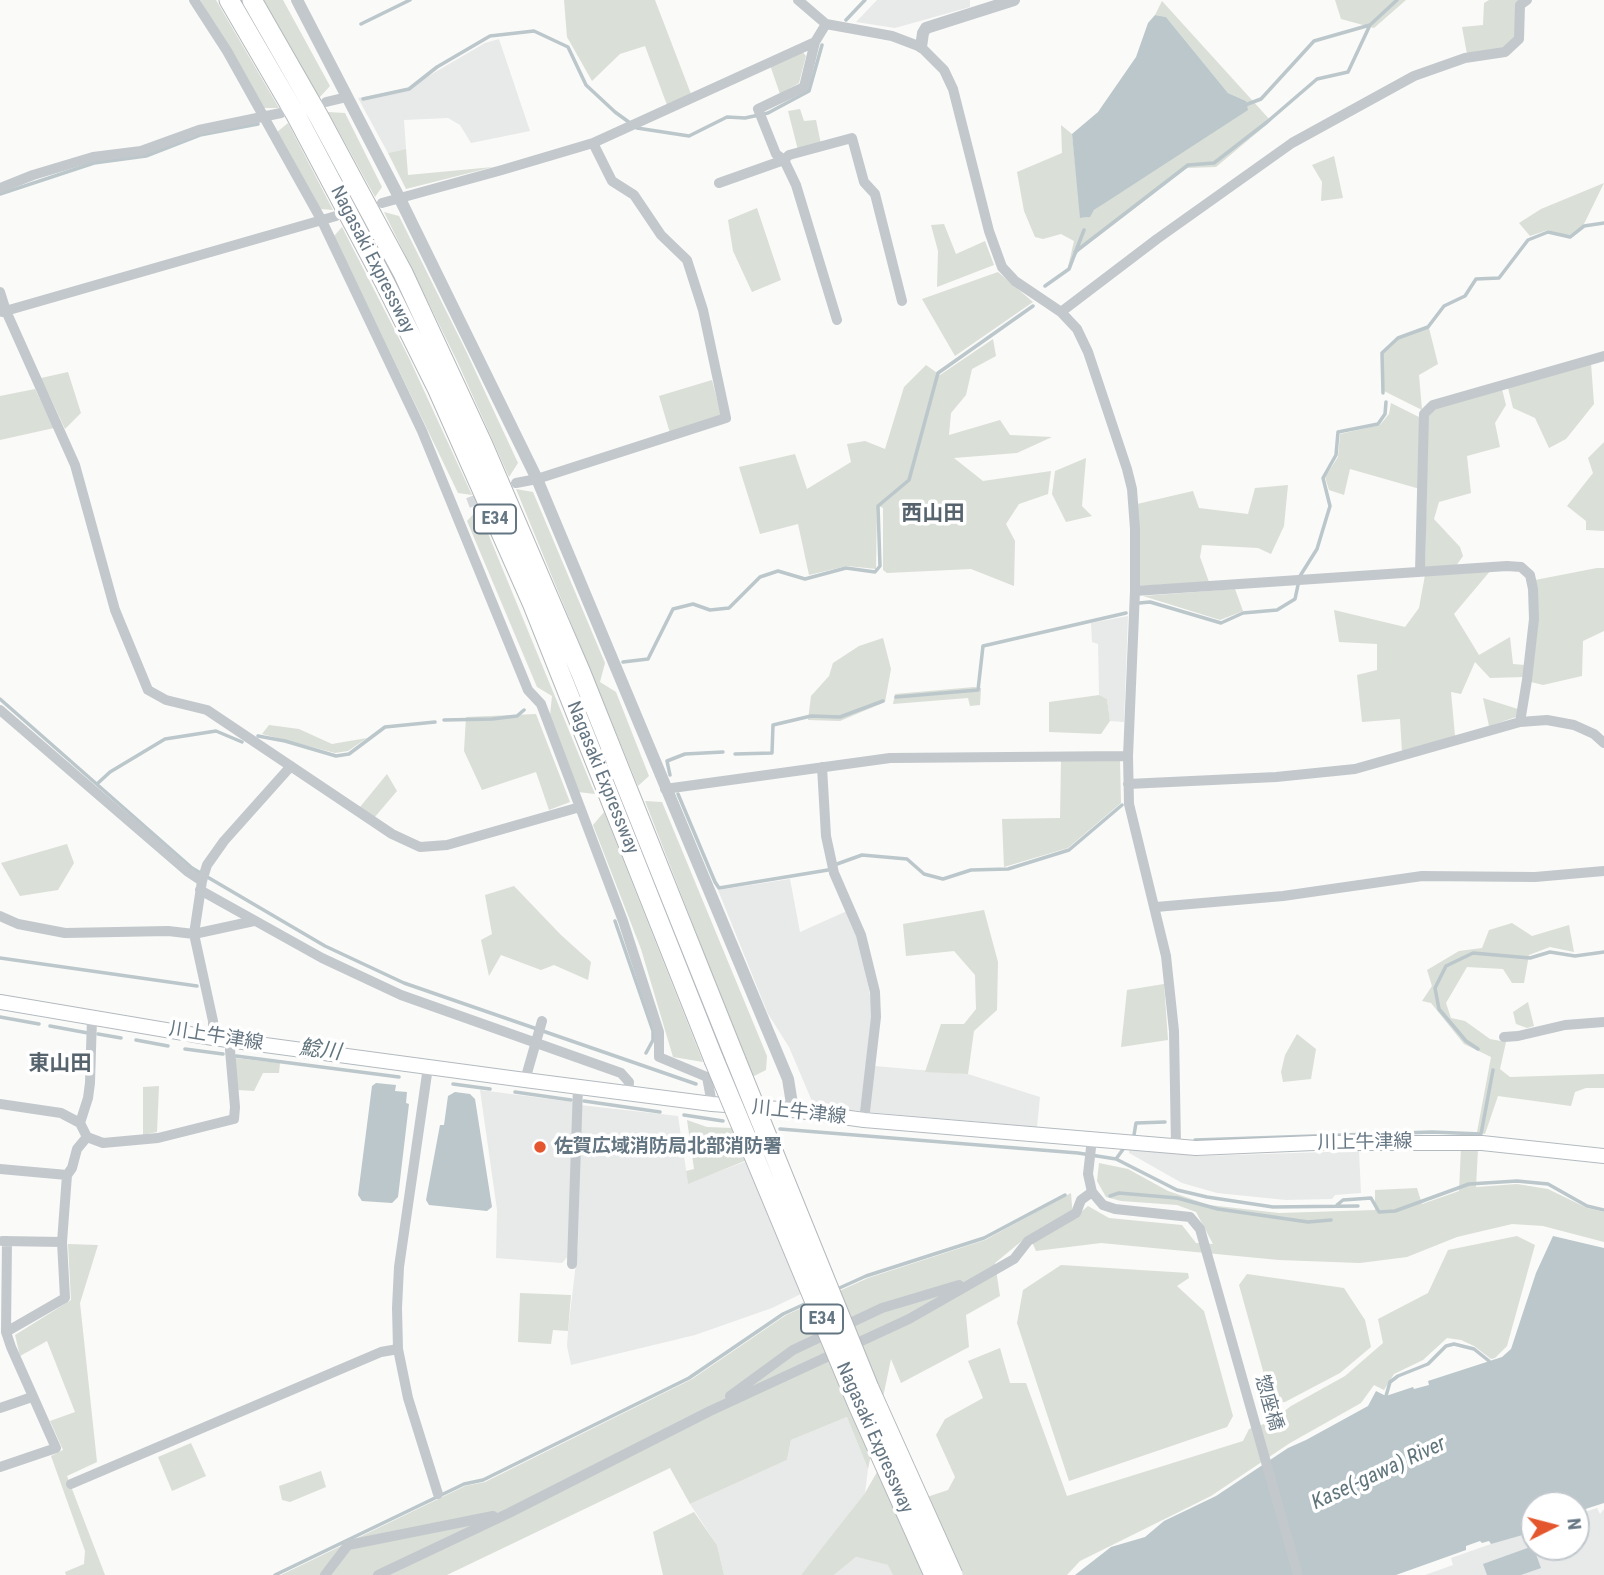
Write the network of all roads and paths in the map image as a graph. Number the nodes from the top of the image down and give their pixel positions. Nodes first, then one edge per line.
1 (194, 0) edge
2 (229, 0) edge
3 (252, 0) edge
4 (297, 0) edge
5 (798, 0) edge
6 (1014, 0) edge
7 (1527, 0) edge
8 (826, 24) junction
9 (814, 42) junction
10 (921, 47) junction
11 (347, 97) junction
12 (326, 102) dead end
13 (281, 113) dead end
14 (264, 117) junction
15 (593, 143) junction
16 (784, 160) junction
17 (719, 183) dead end
18 (0, 188) edge
19 (399, 197) junction
20 (382, 203) dead end
21 (336, 216) dead end
22 (322, 221) junction
23 (0, 292) edge
24 (902, 301) dead end
25 (3, 312) edge
26 (1061, 312) junction
27 (837, 320) dead end
28 (1604, 356) edge
29 (537, 479) junction
30 (516, 483) dead end
31 (468, 503) tunnel mouth
32 (456, 510) junction
33 (1420, 572) junction
34 (1135, 591) junction
35 (0, 709) edge
36 (1520, 722) junction
37 (1599, 731) edge
38 (1604, 743) edge
39 (1128, 756) junction
40 (291, 766) junction
41 (822, 767) junction
42 (1128, 784) junction
43 (665, 789) junction
44 (580, 807) junction
45 (1604, 871) edge
46 (201, 886) junction
47 (1156, 906) junction
48 (0, 916) edge
49 (254, 920) junction
50 (194, 934) junction
51 (0, 1002) edge
52 (92, 1018) junction
53 (542, 1021) dead end
54 (1604, 1022) edge
55 (1504, 1037) dead end
56 (213, 1038) junction
57 (232, 1040) junction
58 (536, 1041) junction
59 (428, 1067) junction
60 (525, 1080) junction
61 (578, 1087) junction
62 (628, 1094) junction
63 (0, 1104) edge
64 (712, 1104) junction
65 (793, 1110) junction
66 (864, 1120) junction
67 (80, 1122) junction
68 (87, 1138) junction
69 (1092, 1142) junction
70 (1176, 1146) junction
71 (1604, 1156) edge
72 (0, 1169) edge
73 (67, 1175) junction
74 (1093, 1192) junction
75 (4, 1241) edge
76 (62, 1242) junction
77 (572, 1264) dead end
78 (975, 1281) junction
79 (6, 1332) junction
80 (398, 1349) junction
81 (32, 1397) junction
82 (0, 1408) edge
83 (710, 1411) junction
84 (0, 1467) edge
85 (71, 1484) dead end
86 (438, 1494) dead end
87 (509, 1513) junction
88 (325, 1575) edge
89 (378, 1575) edge
90 (934, 1575) edge
91 (953, 1575) edge
92 (1298, 1575) edge

1 - 14 street
2 - 90 highway, Nagasaki Expressway / E34, bridge
3 - 91 highway, Nagasaki Expressway / E34, bridge
4 - 11 street
5 - 8 street
6 - 10 street
7 - 26 street
8 - 9 street
8 - 10 street
9 - 15 street
9 - 16 street
10 - 26 street
11 - 12 street
11 - 19 street
13 - 14 street
14 - 18 street
14 - 22 street
15 - 19 street
15 - 29 street
16 - 17 street
16 - 24 street
16 - 27 street
19 - 20 street
19 - 29 street
21 - 22 street
22 - 25 street
22 - 32 street
23 - 25 street
25 - 40 street
26 - 34 street
28 - 33 street
29 - 30 street
29 - 43 street
31 - 32 street
32 - 44 street
33 - 34 street
33 - 36 street
34 - 39 street
35 - 46 street
36 - 37 street
36 - 42 street
37 - 38 street
39 - 41 street
39 - 42 street
40 - 44 street
40 - 46 street
41 - 43 street
41 - 66 street
42 - 47 street
43 - 65 street
44 - 64 street
45 - 47 street
46 - 49 street
46 - 50 street
47 - 70 street
48 - 50 street
49 - 50 street
49 - 58 street
50 - 56 street
51 - 52 main road, 川上牛津線
52 - 56 main road, 川上牛津線
52 - 67 street
53 - 58 street
54 - 55 street
56 - 57 main road, 川上牛津線
57 - 59 main road, 川上牛津線
57 - 68 street
58 - 60 street
58 - 62 street
59 - 60 main road, 川上牛津線
59 - 80 street
60 - 61 main road, 川上牛津線
61 - 62 main road, 川上牛津線
61 - 77 street
62 - 64 main road, 川上牛津線
63 - 67 street
64 - 65 main road, 川上牛津線
65 - 66 main road, 川上牛津線
66 - 69 main road, 川上牛津線
67 - 68 street
68 - 73 street
69 - 70 main road, 川上牛津線
69 - 74 street
70 - 71 main road, 川上牛津線
72 - 73 street
73 - 76 street
74 - 78 street
74 - 92 street, 惣座橋
75 - 76 street
75 - 79 street
76 - 79 street
78 - 83 street
78 - 83 street
79 - 81 street
80 - 85 street
80 - 86 street
81 - 82 street
81 - 84 street
83 - 87 street
87 - 88 street
87 - 89 street

